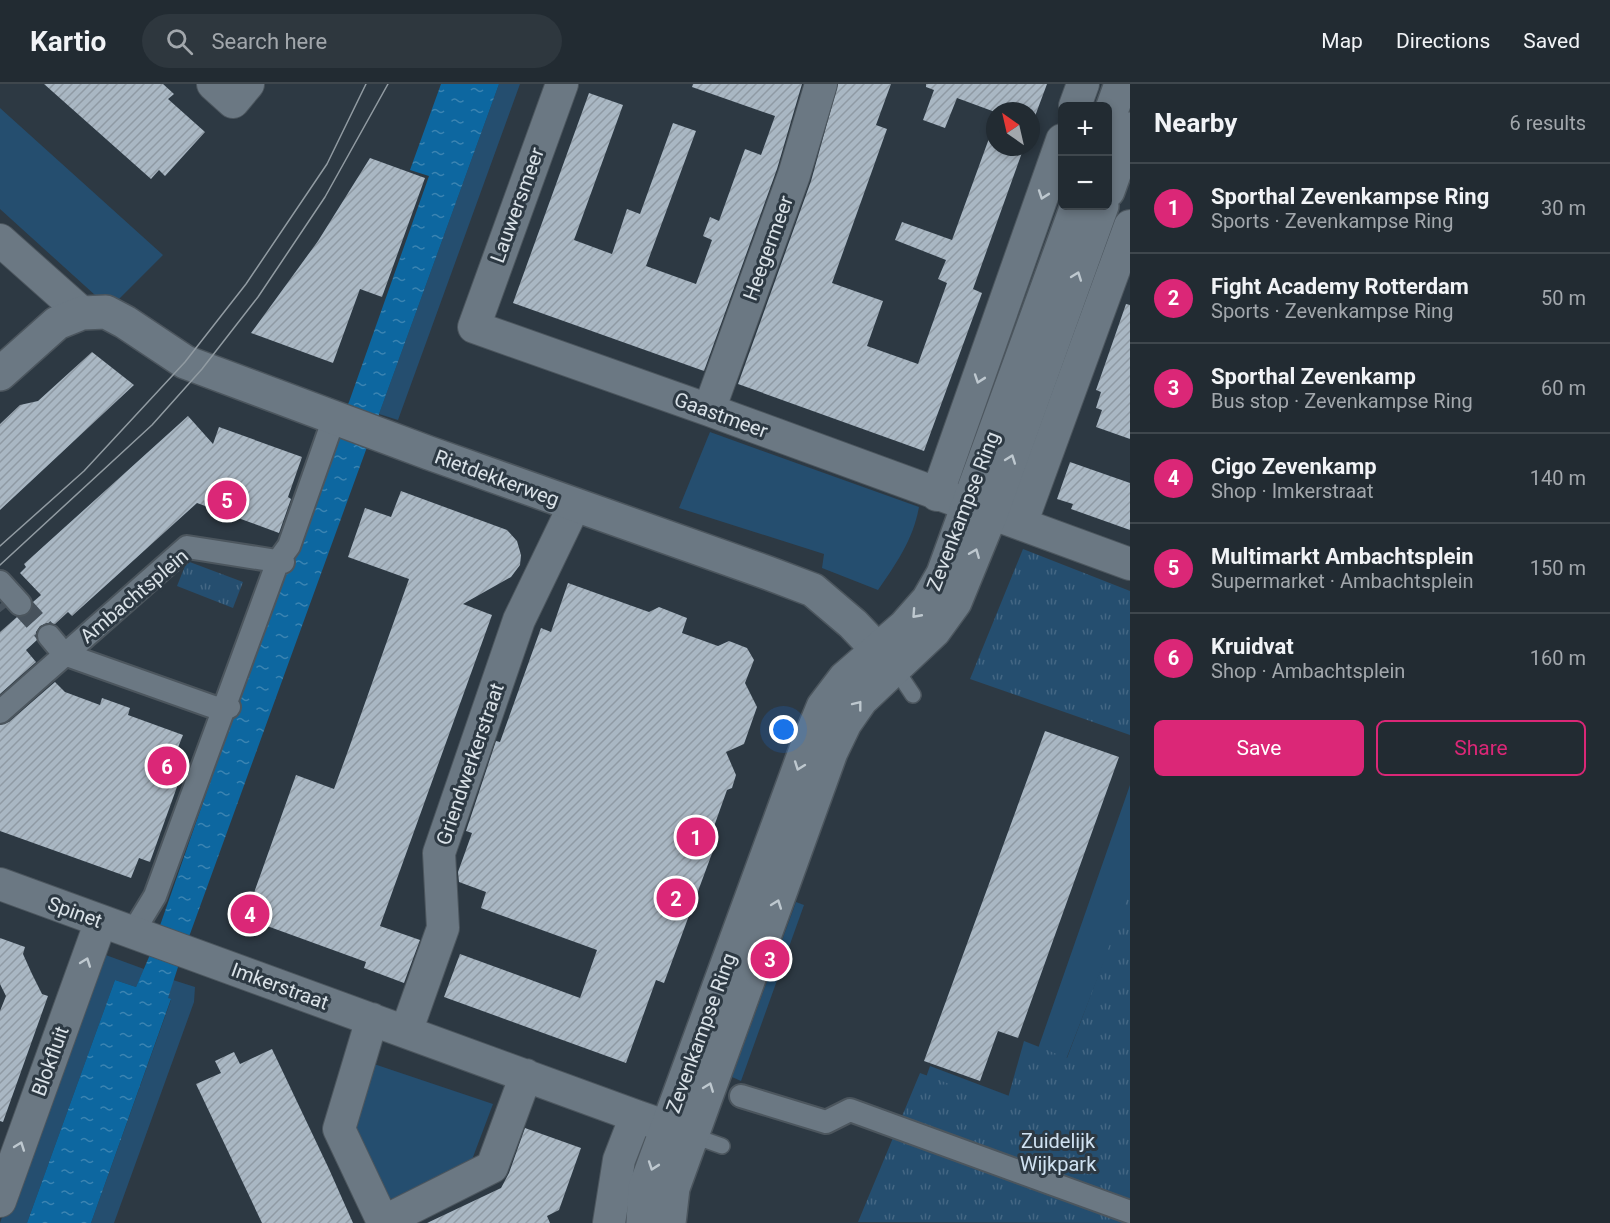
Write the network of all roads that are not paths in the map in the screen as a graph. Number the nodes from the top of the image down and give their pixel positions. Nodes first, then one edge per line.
1 (562, 84) edge
2 (821, 84) edge
3 (1083, 84) edge
4 (1121, 84) edge
5 (1076, 102) edge
6 (1112, 107) edge
7 (1130, 129) edge
8 (1058, 151) edge
9 (1112, 178) edge
10 (1076, 210) edge
11 (1101, 210) edge
12 (1130, 226) edge
13 (0, 240) edge
14 (82, 313) junction
15 (474, 327) joint
16 (0, 374) edge
17 (709, 410) junction
18 (334, 418) junction
19 (937, 495) junction
20 (574, 506) junction
21 (993, 515) junction
22 (283, 556) junction
23 (1130, 564) edge
24 (0, 582) edge
25 (20, 604) tunnel mouth
26 (53, 652) junction
27 (896, 671) junction
28 (225, 709) junction
29 (0, 712) edge
30 (0, 884) edge
31 (101, 921) junction
32 (142, 935) junction
33 (187, 952) joint
34 (372, 1019) junction
35 (406, 1032) junction
36 (526, 1075) junction
37 (741, 1096) dead end
38 (636, 1116) junction
39 (679, 1130) junction
40 (722, 1146) dead end
41 (0, 1201) edge
42 (1130, 1212) edge
43 (609, 1223) edge
44 (644, 1223) edge
45 (669, 1223) edge

1 - 15 street, Lauwersmeer
2 - 17 street, Heegermeer
3 - 5 street
4 - 6 main road
7 - 9 main road
8 -> 19 street, Zevenkampse Ring
10 - 21 main road, Zevenkampse Ring
21 -> 11 main road, Zevenkampse Ring
12 - 21 street, Zevenkampse Ring
13 - 14 street
14 - 16 main road
14 - 18 main road, Rietdekkerweg
15 - 17 street, Gaastmeer
17 - 19 street, Gaastmeer
18 - 20 main road, Rietdekkerweg
18 - 22 street
19 - 21 street, Gaastmeer
20 - 27 main road, Rietdekkerweg
20 - 35 street, Griendwerkerstraat
21 - 23 street, Gaastmeer
21 - 27 main road, Zevenkampse Ring
22 - 26 street, Ambachtsplein
22 - 28 street
24 - 25 street
26 - 28 street, Ambachtsplein
26 - 29 street, Ambachtsplein
27 - 39 main road, Zevenkampse Ring
28 - 32 street
30 - 31 street, Spinet
31 - 32 street, Spinet
41 -> 31 street, Blokfluit
32 - 33 street, Spinet
33 - 34 street, Imkerstraat
34 - 35 street, Imkerstraat
34 - 36 street
35 - 36 street, Imkerstraat
36 - 38 street, Imkerstraat
37 - 42 street
38 - 39 street, Imkerstraat
38 - 43 street, Zevenkampse Ring
39 - 40 lane
39 -> 44 main road, Zevenkampse Ring
39 - 45 main road, Zevenkampse Ring

